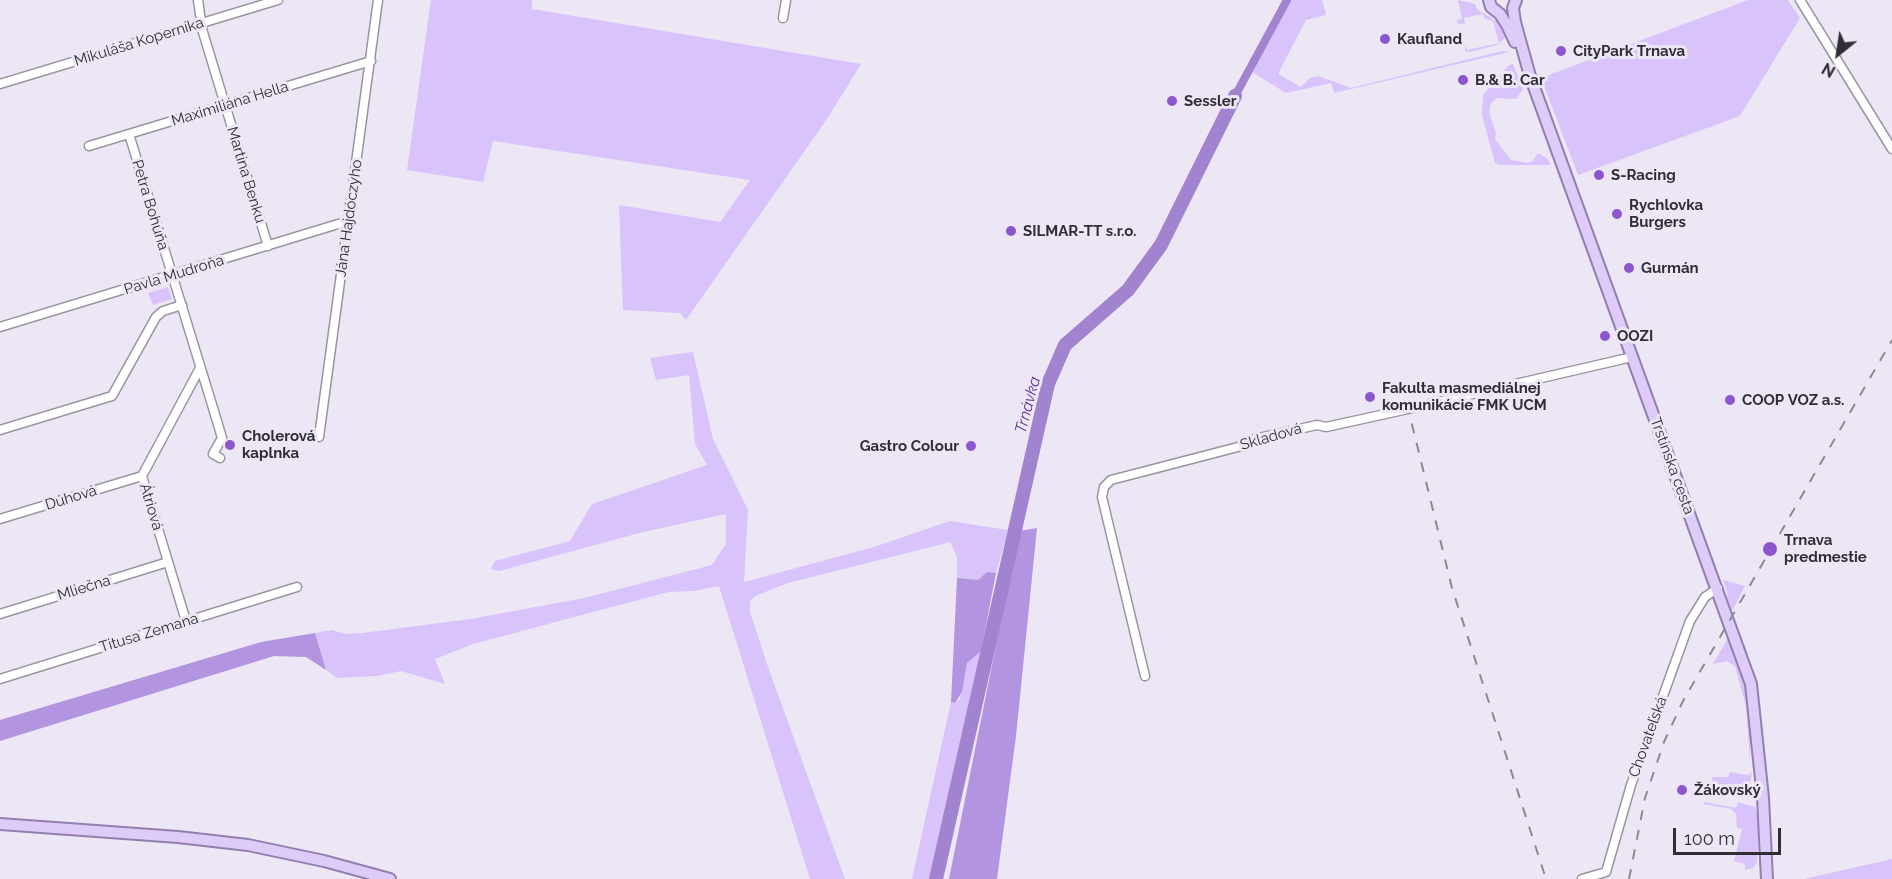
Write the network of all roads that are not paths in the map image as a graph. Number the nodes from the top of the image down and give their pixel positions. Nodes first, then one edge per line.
1 (198, 0) edge
2 (278, 0) edge
3 (378, 0) edge
4 (786, 0) edge
5 (1489, 0) edge
6 (1800, 0) edge
7 (1515, 4) edge
8 (1500, 14) junction
9 (783, 18) dead end
10 (201, 24) junction
11 (371, 61) junction
12 (1526, 63) junction
13 (0, 84) edge
14 (225, 106) junction
15 (129, 134) junction
16 (89, 146) dead end
17 (1892, 149) edge
18 (348, 221) junction
19 (268, 246) junction
20 (172, 274) junction
21 (182, 305) junction
22 (0, 327) edge
23 (1632, 357) junction
24 (200, 368) junction
25 (0, 430) edge
26 (319, 437) dead end
27 (220, 458) dead end
28 (142, 476) junction
29 (0, 519) edge
30 (168, 562) junction
31 (297, 587) dead end
32 (1718, 588) junction
33 (0, 614) edge
34 (186, 621) junction
35 (1145, 676) dead end
36 (0, 679) edge
37 (0, 824) edge
38 (390, 879) edge
39 (1582, 879) edge
40 (1767, 879) edge

1 - 10 street, Martina Benku
2 - 10 street, Mikuláša Koperníka
3 - 11 street, Jána Hajdóczyho
4 - 9 street
5 - 8 main road, Trstínska cesta
6 - 17 street
7 - 8 main road, Trstínska cesta
7 - 12 main road, Trstínska cesta
8 - 12 main road, Trstínska cesta
10 - 13 street, Mikuláša Koperníka
10 - 14 street, Martina Benku
11 - 14 street, Maximiliána Hella
11 - 18 street, Jána Hajdóczyho
12 - 23 main road, Trstínska cesta
14 - 15 street, Maximiliána Hella
14 - 19 street, Martina Benku
15 - 16 street, Maximiliána Hella
15 - 20 street, Petra Bohúňa
18 - 19 street, Pavla Mudroňa
18 - 26 street, Jána Hajdóczyho
19 - 20 street, Pavla Mudroňa
20 - 21 street
20 - 22 street, Pavla Mudroňa
21 - 24 street
21 - 25 street
23 - 32 main road, Trstínska cesta
23 - 35 street, Skladová
24 - 27 street
24 - 28 street, Átriová
28 - 29 street, Dúhová
28 - 30 street, Átriová
30 - 33 street, Mliečna
30 - 34 street, Átriová
31 - 34 street, Titusa Zemana
32 - 39 street, Chovateľská
32 - 40 main road, Trstínska cesta
34 - 36 street, Titusa Zemana
37 - 38 main road

